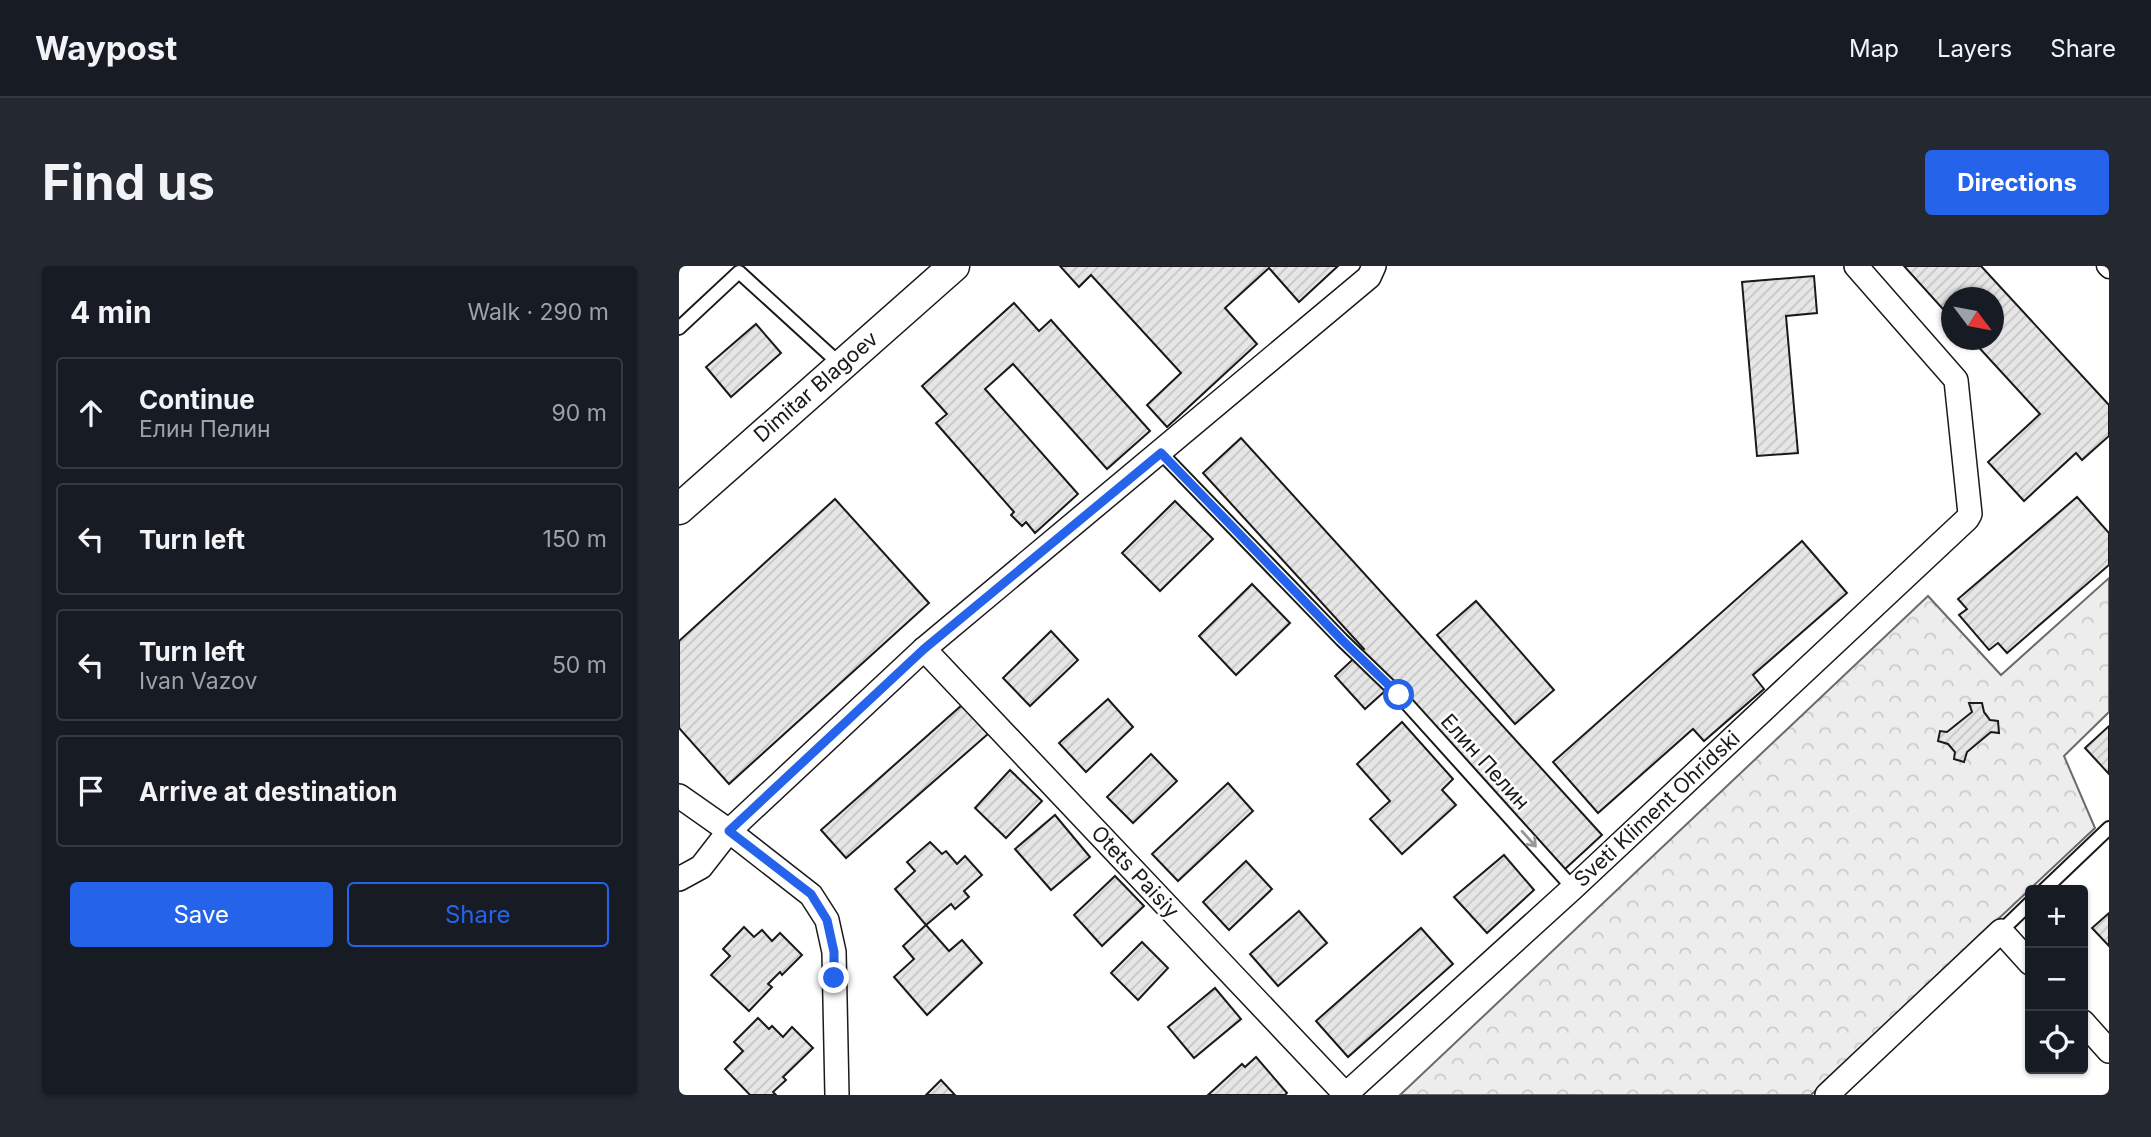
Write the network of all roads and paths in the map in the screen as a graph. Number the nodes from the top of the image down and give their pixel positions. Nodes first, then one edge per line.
1 (954, 266) edge
2 (1374, 266) edge
3 (1857, 266) edge
4 (679, 328) edge
5 (842, 365) junction
6 (1161, 453) junction
7 (679, 509) edge
8 (924, 649) junction
9 (679, 796) edge
10 (2109, 828) edge
11 (729, 831) junction
12 (679, 879) edge
13 (2049, 885) edge
14 (1573, 888) junction
15 (2025, 908) edge
16 (2001, 931) junction
17 (2025, 957) edge
18 (2088, 1027) edge
19 (2109, 1051) edge
20 (837, 1095) edge
21 (1345, 1095) edge
22 (1827, 1095) edge

1 - 5 street, Dimitar Blagoev
2 - 6 street
3 - 14 street, Sveti Kliment Ohridski
4 - 5 lane
5 - 7 street, Dimitar Blagoev
6 - 8 street
6 -> 14 lane, Елин Пелин
8 - 11 street
8 - 21 street, Otets Paisiy
9 - 11 street
10 - 13 lane
11 - 12 street
11 - 20 street
14 - 21 street, Sveti Kliment Ohridski
15 - 16 lane
16 - 17 street
16 - 22 street
18 - 19 street

